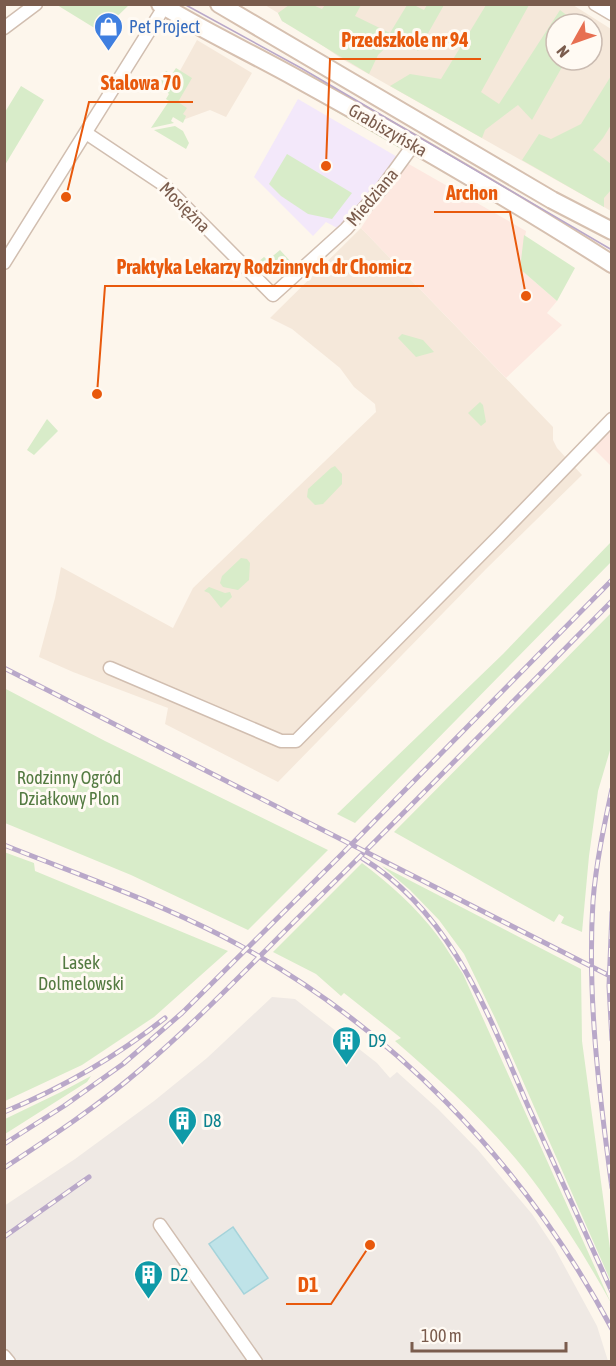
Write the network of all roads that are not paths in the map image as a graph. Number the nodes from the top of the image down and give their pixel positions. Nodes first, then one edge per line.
1 (36, 4) edge
2 (219, 4) edge
3 (595, 4) edge
4 (163, 5) edge
5 (612, 14) edge
6 (4, 28) edge
7 (86, 133) junction
8 (414, 144) junction
9 (612, 231) edge
10 (4, 263) edge
11 (612, 264) edge
12 (273, 295) joint
13 (612, 419) edge
14 (110, 668) dead end
15 (160, 1225) dead end
16 (4, 1356) edge
17 (9, 1362) edge
18 (256, 1362) edge

1 - 6 street
2 - 9 main road, Grabiszyńska
3 - 5 street
4 - 7 street
4 - 8 main road, Grabiszyńska
7 - 10 street
7 - 12 street, Mosiężna
8 - 11 main road, Grabiszyńska
8 - 12 street, Miedziana
13 - 14 street
15 - 18 street
16 - 17 street

